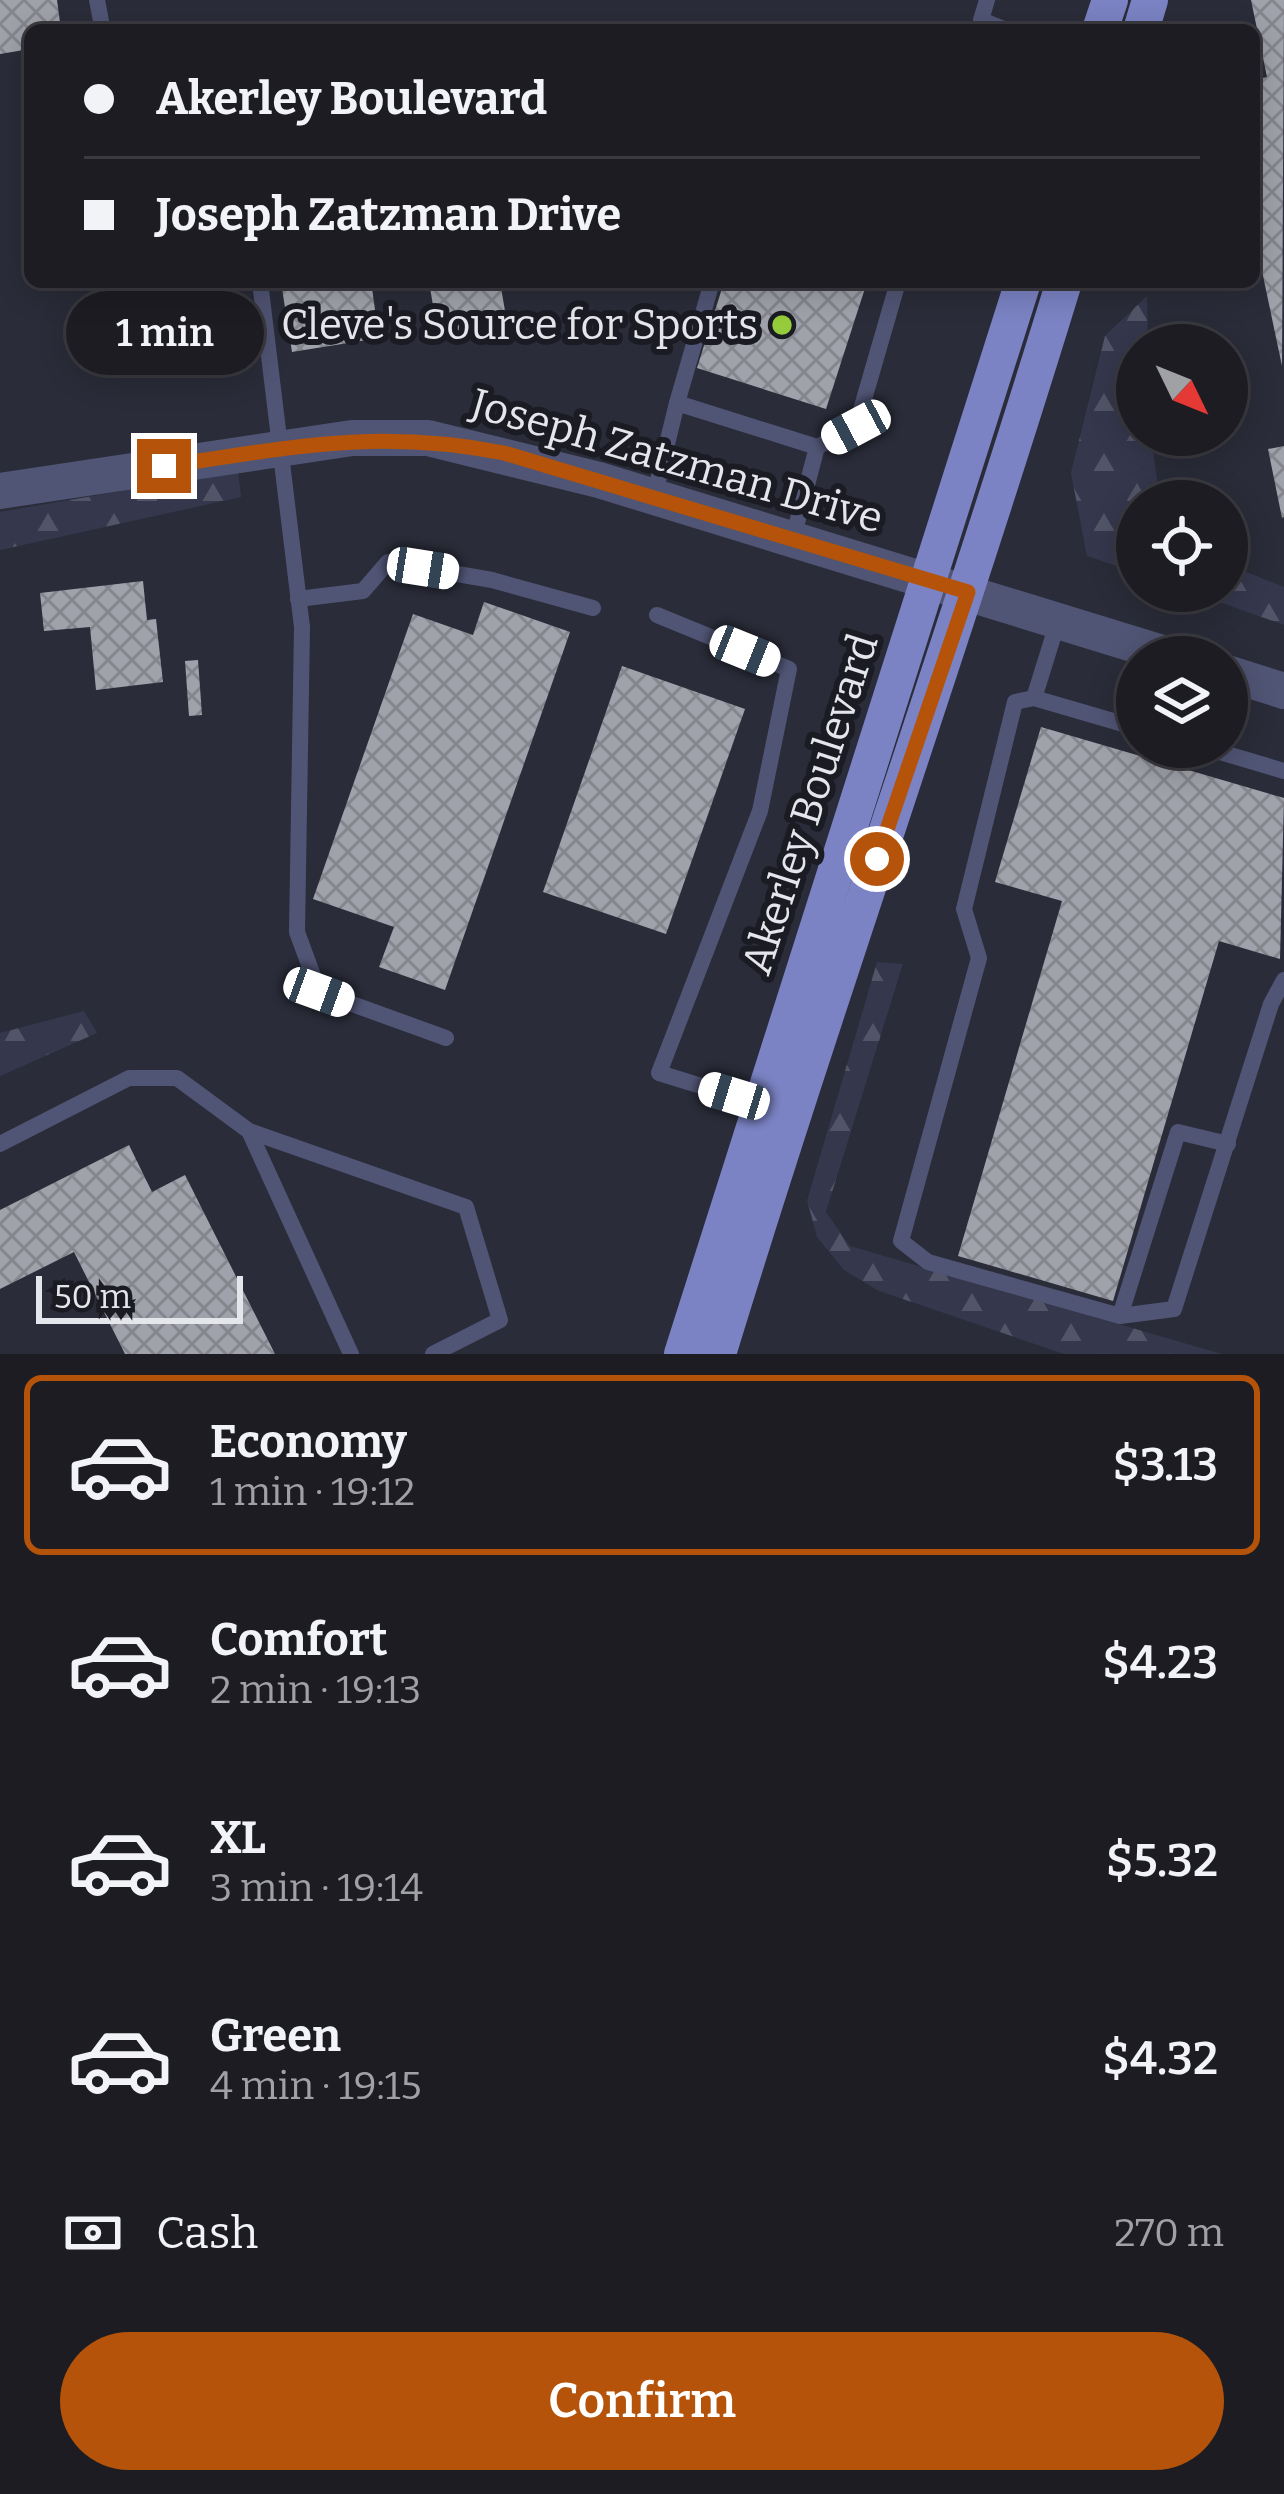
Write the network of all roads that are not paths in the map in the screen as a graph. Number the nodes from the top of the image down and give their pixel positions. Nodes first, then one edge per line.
1 (97, 0) edge
2 (987, 0) edge
3 (101, 21) dead end
4 (991, 24) edge
5 (261, 288) edge
6 (710, 288) edge
7 (896, 288) edge
8 (1021, 288) edge
9 (1062, 288) edge
10 (677, 403) junction
11 (817, 447) junction
12 (278, 449) junction
13 (0, 491) edge
14 (654, 497) junction
15 (793, 538) junction
16 (932, 581) junction
17 (968, 592) junction
18 (298, 599) junction
19 (593, 608) dead end
20 (658, 615) dead end
21 (1058, 620) junction
22 (1116, 638) edge
23 (1248, 680) edge
24 (1284, 691) edge
25 (1034, 698) junction
26 (1116, 722) edge
27 (1248, 760) edge
28 (1284, 770) edge
29 (1284, 980) edge
30 (446, 1038) dead end
31 (780, 1093) junction
32 (249, 1131) junction
33 (0, 1144) edge
34 (1228, 1144) junction
35 (1120, 1316) junction
36 (351, 1354) edge
37 (433, 1354) edge
38 (682, 1354) edge
39 (718, 1354) edge

1 - 3 lane
2 - 4 lane
5 - 12 lane
6 - 10 lane
7 - 11 lane
8 - 16 main road, Akerley Boulevard
9 - 17 main road, Akerley Boulevard
10 - 11 lane
10 - 14 lane
11 - 15 lane
12 - 13 street, Joseph Zatzman Drive
12 - 14 street, Joseph Zatzman Drive
12 - 18 lane
14 - 15 street, Joseph Zatzman Drive
15 - 16 street, Joseph Zatzman Drive
16 - 17 street, Joseph Zatzman Drive
16 - 31 main road, Akerley Boulevard
17 - 21 street, Joseph Zatzman Drive
17 - 31 main road, Akerley Boulevard
18 - 19 lane
18 - 30 lane
20 - 31 lane
21 - 22 street, Joseph Zatzman Drive
21 - 25 lane
23 - 24 street
25 - 26 lane
25 - 35 lane
27 - 28 lane
29 - 34 lane
31 - 38 main road, Akerley Boulevard
31 - 39 main road, Akerley Boulevard
32 - 33 lane
32 - 36 lane
32 - 37 lane
34 - 35 lane
34 - 35 lane

